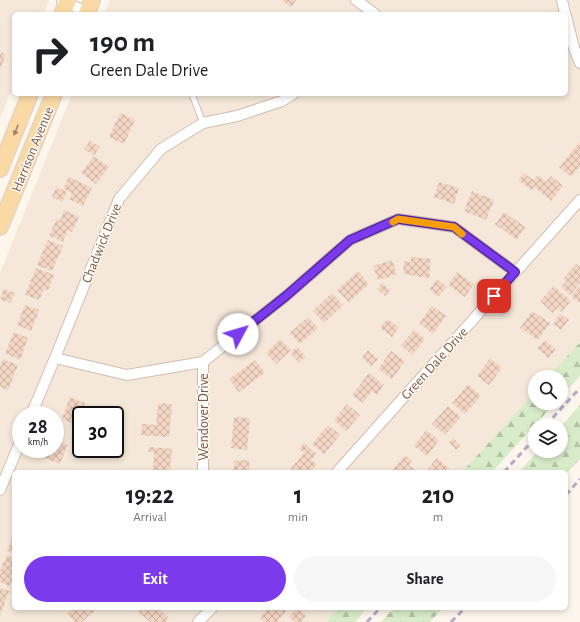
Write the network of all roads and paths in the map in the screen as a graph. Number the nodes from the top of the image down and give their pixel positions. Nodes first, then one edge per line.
1 (356, 0) edge
2 (562, 0) edge
3 (64, 4) edge
4 (89, 8) edge
5 (372, 12) edge
6 (565, 12) edge
7 (568, 32) edge
8 (570, 49) edge
9 (580, 63) edge
10 (29, 96) edge
11 (53, 96) edge
12 (193, 96) edge
13 (290, 96) edge
14 (203, 123) junction
15 (0, 169) edge
16 (580, 200) edge
17 (0, 227) edge
18 (515, 272) junction
19 (55, 358) junction
20 (203, 362) junction
21 (35, 406) edge
22 (13, 458) edge
23 (203, 470) edge
24 (339, 470) edge
25 (0, 490) edge
26 (210, 610) edge
27 (198, 622) edge

1 - 5 street
2 - 6 street
3 - 4 street
7 - 8 street
8 - 9 street
10 -> 15 main road, Harrison Avenue
11 - 17 main road, Harrison Avenue
12 - 14 lane
13 - 14 street, Chadwick Drive
14 - 19 street, Chadwick Drive
16 - 18 street, Green Dale Drive
18 - 20 street
18 - 24 street, Green Dale Drive
19 - 20 street
19 - 21 street, Chadwick Drive
20 - 23 street, Wendover Drive
22 - 25 street
26 - 27 street

